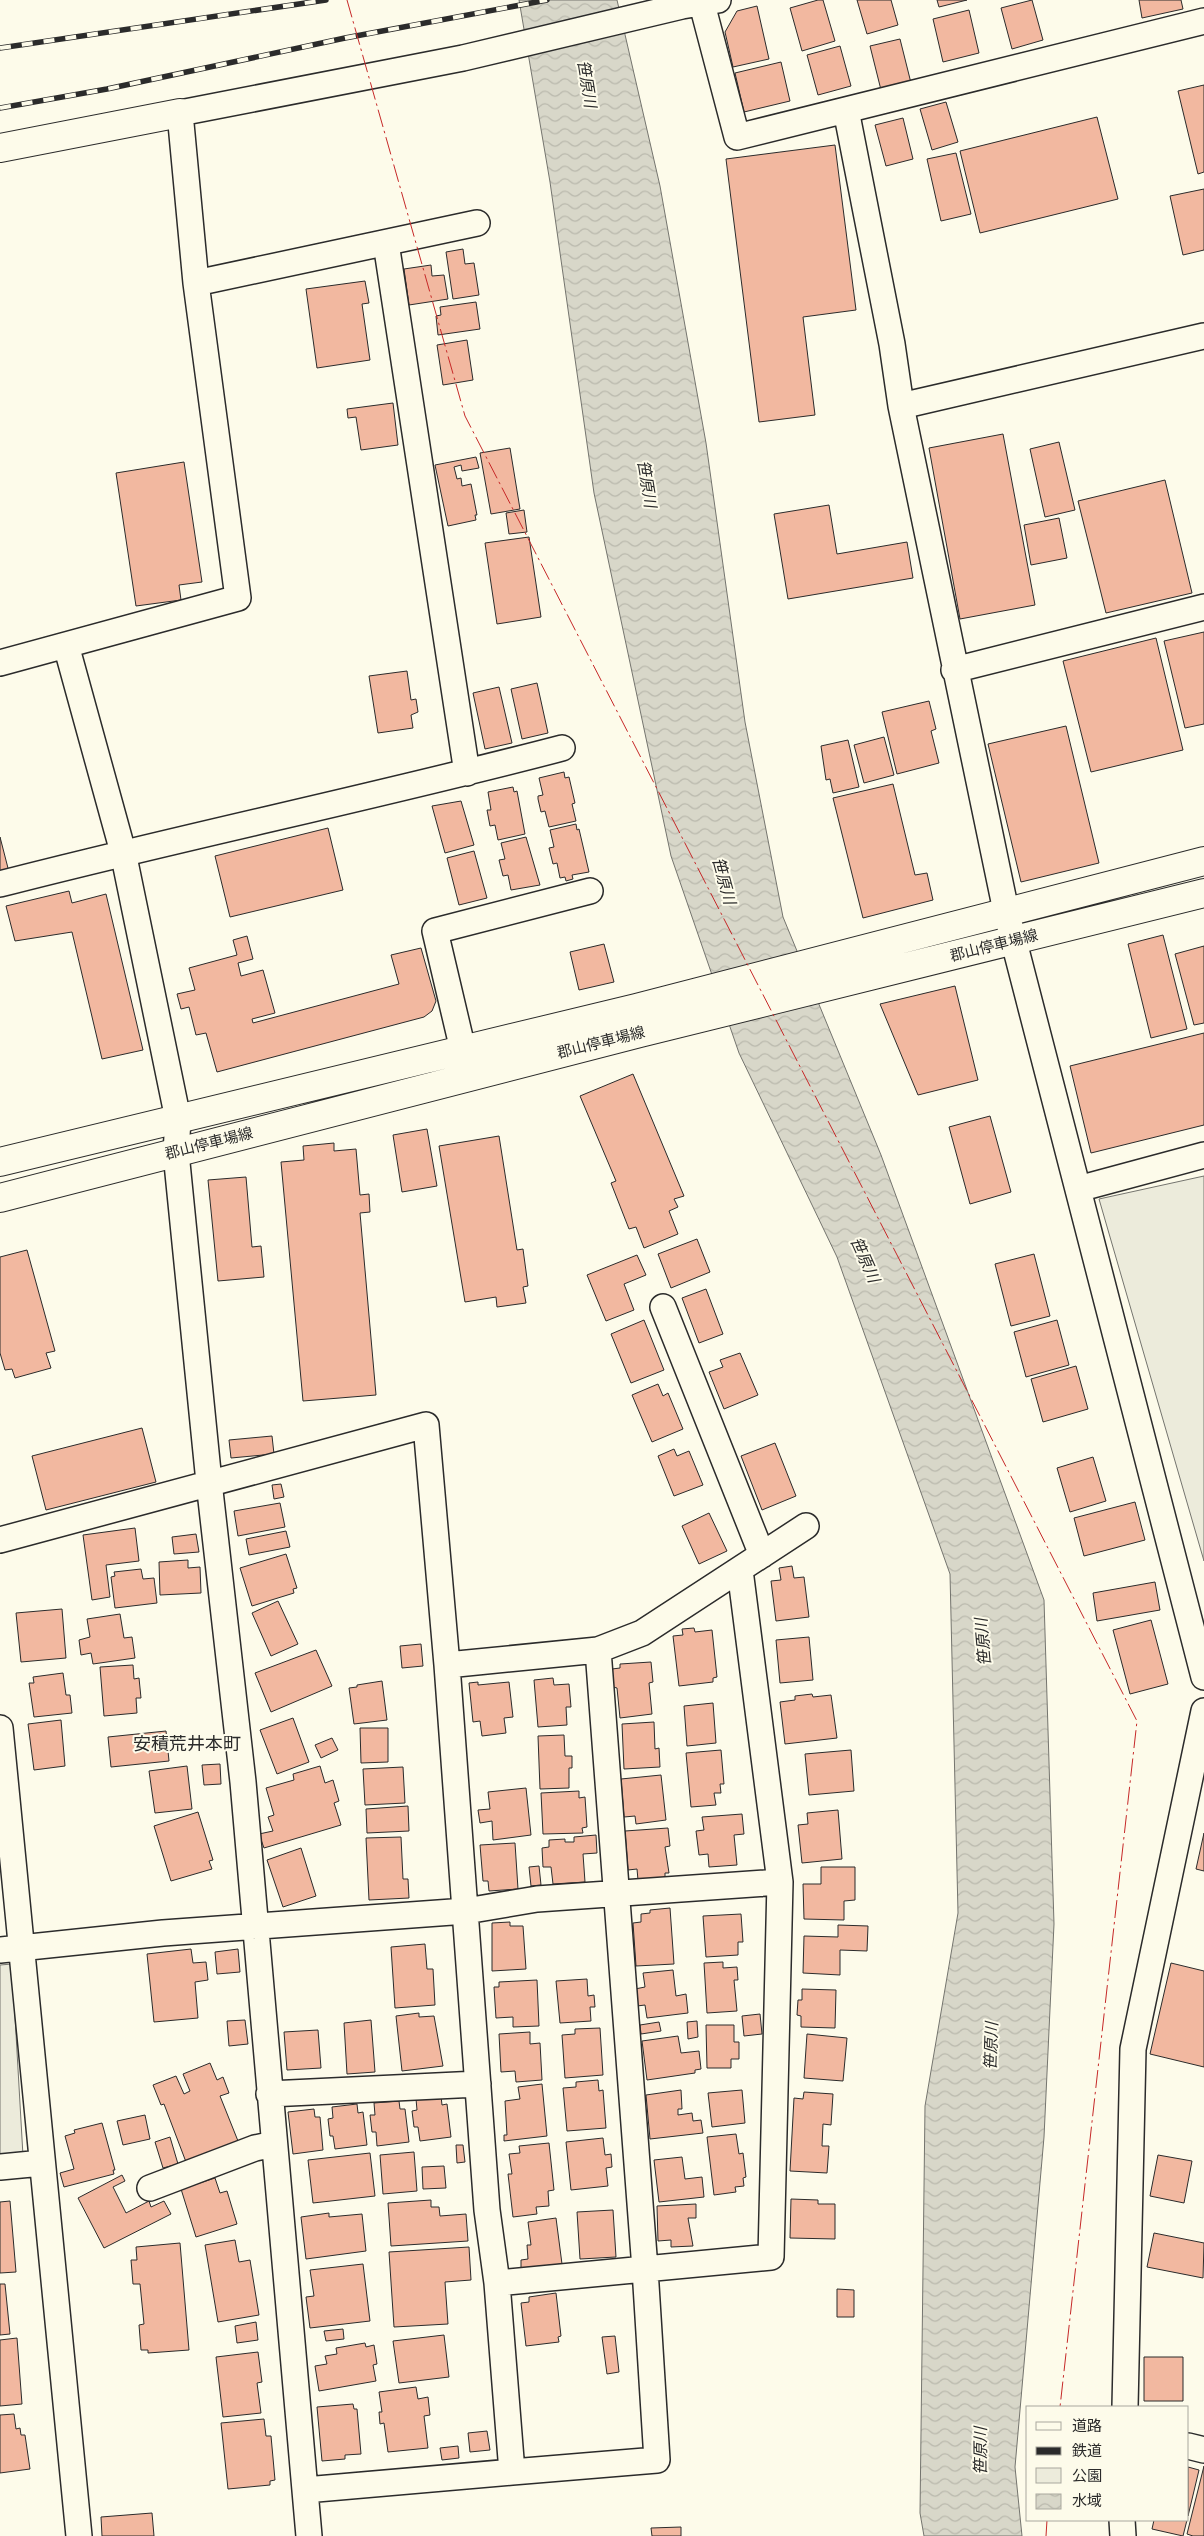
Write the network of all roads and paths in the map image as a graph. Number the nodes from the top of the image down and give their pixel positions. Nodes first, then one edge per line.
1 (701, 4) edge
2 (1204, 20) edge
3 (846, 110) junction
4 (180, 113) junction
5 (0, 148) edge
6 (477, 222) dead end
7 (386, 243) junction
8 (196, 283) junction
9 (1204, 336) edge
10 (901, 406) junction
11 (1204, 607) edge
12 (66, 646) junction
13 (0, 663) edge
14 (954, 670) junction
15 (562, 748) dead end
16 (467, 773) junction
17 (123, 852) junction
18 (1204, 861) edge
19 (0, 884) edge
20 (590, 891) dead end
21 (1204, 893) edge
22 (1006, 911) junction
23 (1014, 941) junction
24 (638, 1020) junction
25 (462, 1050) junction
26 (178, 1119) junction
27 (176, 1153) junction
28 (1204, 1155) edge
29 (0, 1162) edge
30 (1078, 1189) junction
31 (0, 1198) edge
32 (663, 1307) dead end
33 (209, 1482) junction
34 (806, 1526) dead end
35 (0, 1540) edge
36 (762, 1555) junction
37 (740, 1570) junction
38 (598, 1650) junction
39 (447, 1665) junction
40 (1204, 1677) edge
41 (1204, 1711) edge
42 (0, 1728) edge
43 (780, 1882) junction
44 (618, 1895) junction
45 (466, 1911) junction
46 (254, 1926) junction
47 (11, 1949) edge
48 (478, 2084) junction
49 (269, 2094) junction
50 (274, 2144) junction
51 (42, 2163) junction
52 (0, 2167) edge
53 (150, 2188) dead end
54 (646, 2270) junction
55 (497, 2283) junction
56 (1124, 2406) edge
57 (1189, 2446) edge
58 (1204, 2450) edge
59 (512, 2472) junction
60 (305, 2490) junction
61 (1122, 2521) edge
62 (79, 2536) edge
63 (309, 2536) edge
64 (1122, 2536) edge

1 - 3 street
1 - 4 street
2 - 3 street
3 - 10 street
4 - 5 main road
4 - 8 street
6 - 7 street
7 - 8 street
7 - 16 street
8 - 12 street
9 - 10 street
10 - 14 street
11 - 14 street
12 - 13 street
12 - 17 street
14 - 22 street
15 - 16 street
16 - 17 street
17 - 19 street
17 - 26 street
18 - 22 main road, 郡山停車場線
20 - 25 street
21 - 23 main road, 郡山停車場線
22 - 23 street
22 - 24 main road, 郡山停車場線
23 - 24 main road, 郡山停車場線
23 - 30 street
24 - 25 main road, 郡山停車場線
24 - 27 main road, 郡山停車場線
25 - 26 main road, 郡山停車場線
26 - 27 street
26 - 29 main road, 郡山停車場線
27 - 31 main road, 郡山停車場線
27 - 33 street
28 - 30 street
30 - 40 street
32 - 36 street
33 - 35 street
33 - 39 street
33 - 46 street
34 - 36 street
36 - 37 street
37 - 38 street
37 - 43 street
38 - 39 street
38 - 44 street
39 - 45 street
41 - 56 street
42 - 47 street
43 - 44 street
43 - 54 street
44 - 45 street
44 - 54 street
45 - 46 street
45 - 48 street
46 - 47 street
46 - 49 street
47 - 51 street
48 - 49 street
48 - 55 street
49 - 50 street
50 - 53 street
50 - 60 street
51 - 52 street
51 - 62 street
54 - 55 street
54 - 59 street
55 - 59 street
57 - 58 street
59 - 60 street
60 - 63 street
61 - 64 street

